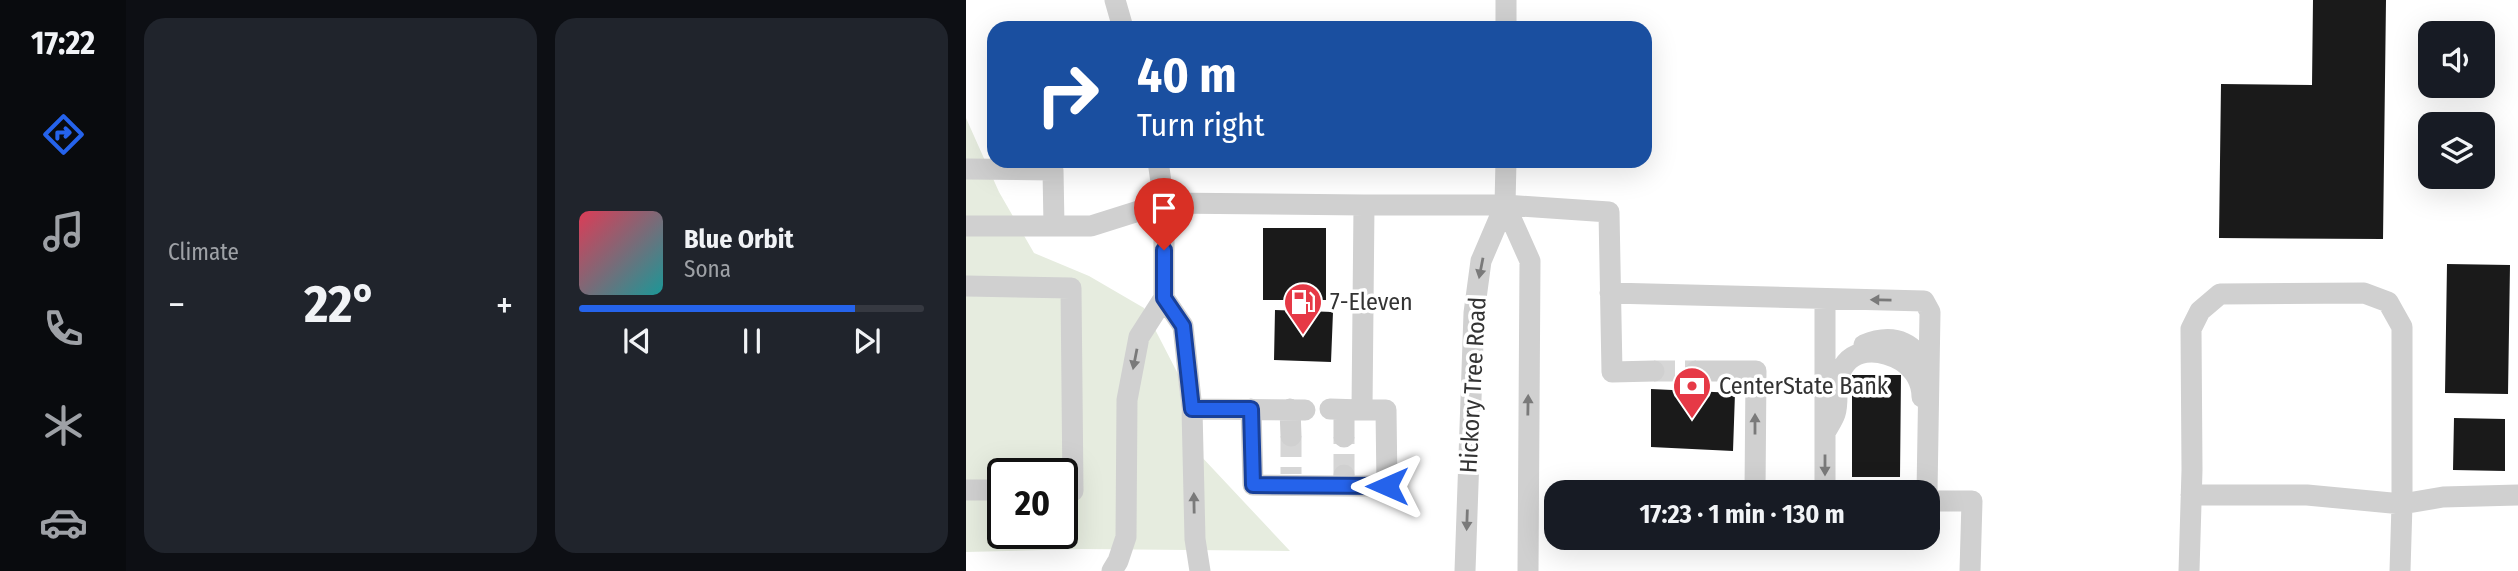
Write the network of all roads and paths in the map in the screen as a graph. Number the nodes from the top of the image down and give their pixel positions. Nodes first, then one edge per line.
1 (1115, 0) edge
2 (1506, 0) edge
3 (1122, 21) edge
4 (1506, 21) edge
5 (1159, 168) edge
6 (1506, 168) edge
7 (966, 169) edge
8 (1164, 203) junction
9 (1364, 205) junction
10 (1506, 205) junction
11 (966, 226) edge
12 (1054, 226) junction
13 (966, 286) edge
14 (1610, 292) junction
15 (1164, 298) junction
16 (1825, 299) junction
17 (1696, 371) tunnel mouth
18 (1654, 372) tunnel mouth
19 (1192, 409) junction
20 (1251, 409) junction
21 (1345, 410) junction
22 (1825, 433) junction
23 (1928, 433) junction
24 (1291, 436) tunnel mouth
25 (1344, 437) tunnel mouth
26 (1073, 458) edge
27 (1755, 480) edge
28 (1825, 480) edge
29 (1927, 480) edge
30 (966, 490) edge
31 (987, 490) edge
32 (2191, 495) junction
33 (2518, 495) edge
34 (1940, 501) edge
35 (2402, 504) junction
36 (1112, 571) edge
37 (1200, 571) edge
38 (1465, 571) edge
39 (1528, 571) edge
40 (1970, 571) edge
41 (2189, 571) edge
42 (2400, 571) edge

1 - 3 street
2 - 4 street
5 - 8 street
6 - 10 street, Hickory Tree Road
7 - 12 street
8 - 9 street
8 - 12 street
8 - 15 street
9 - 10 street
9 - 21 street
10 - 14 street
10 -> 38 street, Hickory Tree Road
39 -> 10 street, Hickory Tree Road
11 - 12 street
13 - 26 street
14 - 16 street
14 - 18 street
15 - 19 street
15 -> 36 street
16 - 22 street
23 -> 16 street
27 -> 17 street
19 - 20 street
37 -> 19 street
20 - 21 street
20 - 24 street
21 - 25 street
22 - 23 street
22 -> 28 street
23 - 29 street
30 - 31 street
32 - 35 street
32 - 35 street
32 - 41 street
33 - 35 street
34 - 40 street
35 - 42 street

